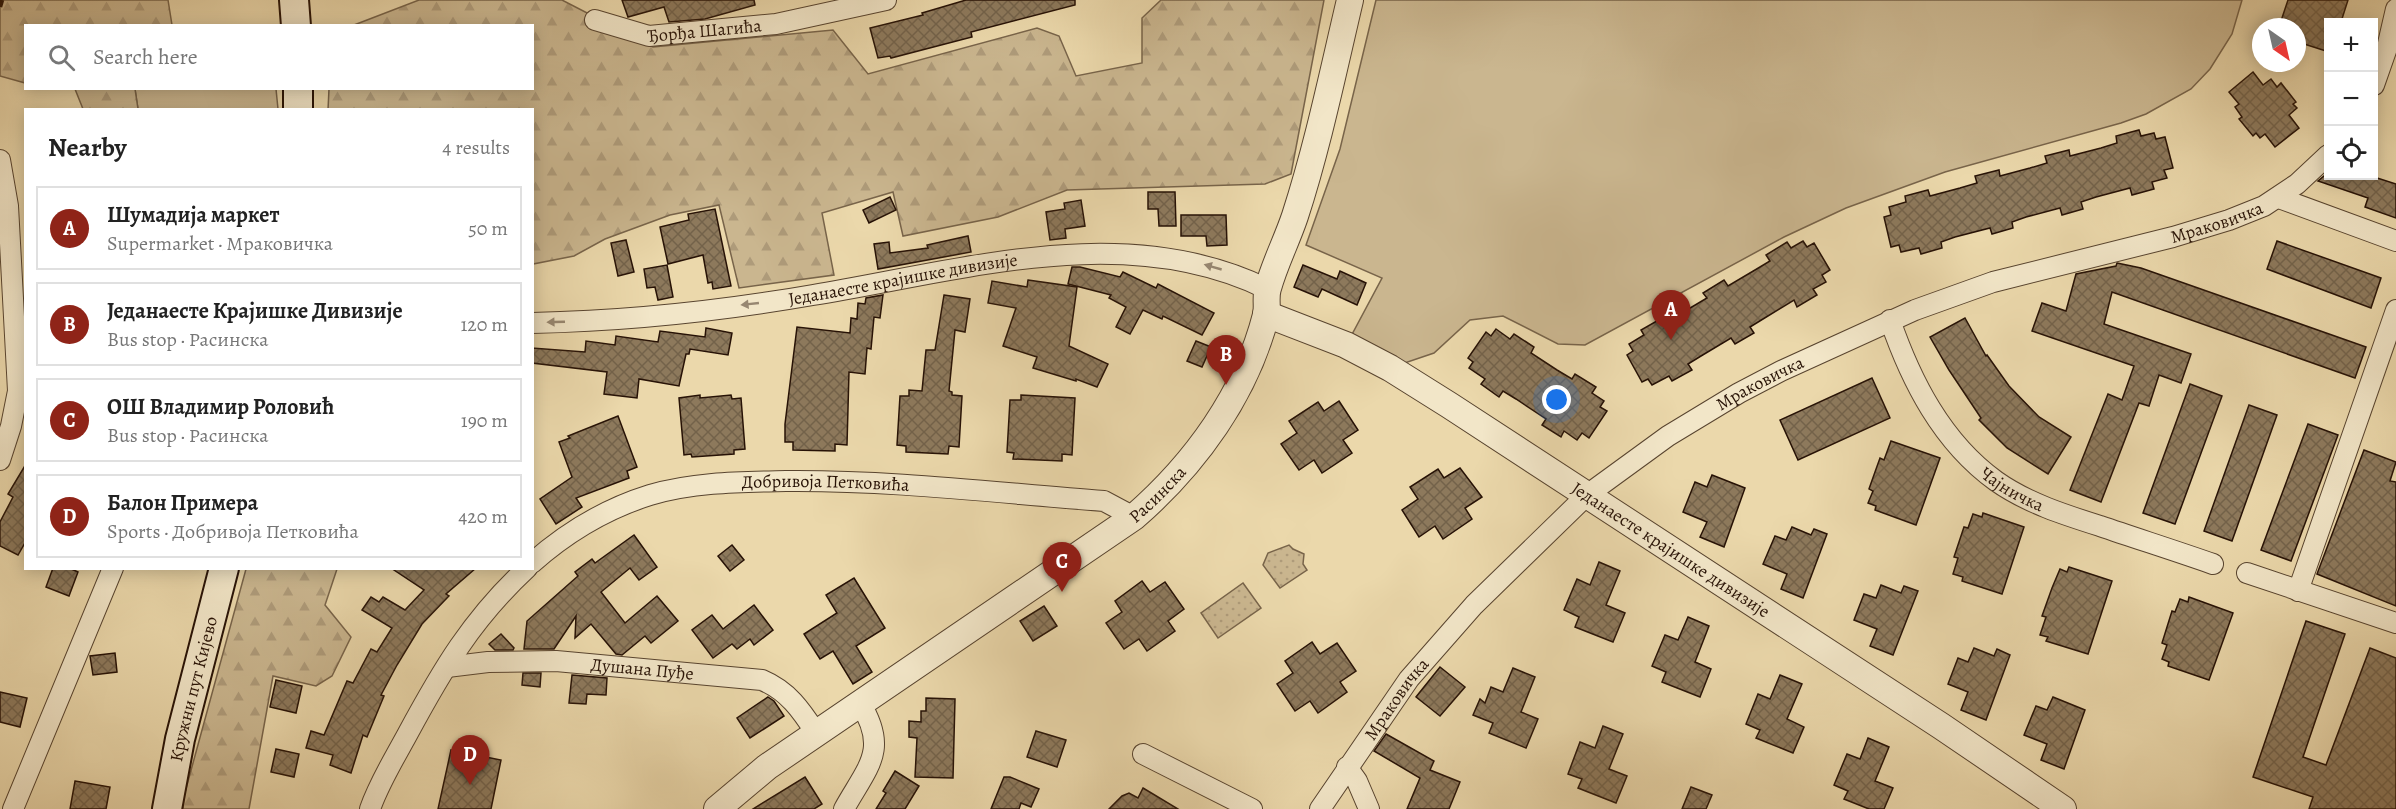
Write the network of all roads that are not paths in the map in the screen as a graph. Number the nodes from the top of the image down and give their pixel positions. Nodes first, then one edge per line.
1 (294, 0) edge
2 (886, 0) edge
3 (1350, 0) edge
4 (2396, 9) edge
5 (595, 20) dead end
6 (296, 24) edge
7 (2378, 72) edge
8 (298, 90) edge
9 (298, 108) edge
10 (2324, 159) edge
11 (0, 160) edge
12 (2279, 198) junction
13 (2396, 241) edge
14 (1267, 289) junction
15 (2396, 310) edge
16 (1266, 314) junction
17 (1890, 320) junction
18 (534, 323) edge
19 (0, 460) edge
20 (1587, 495) junction
21 (1134, 517) junction
22 (534, 561) edge
23 (2213, 564) dead end
24 (112, 570) edge
25 (223, 570) edge
26 (525, 570) edge
27 (2247, 573) dead end
28 (2298, 591) junction
29 (2396, 623) edge
30 (447, 667) junction
31 (860, 703) junction
32 (816, 733) junction
33 (1143, 754) dead end
34 (1347, 767) junction
35 (13, 809) edge
36 (167, 809) edge
37 (370, 809) edge
38 (717, 809) edge
39 (844, 809) edge
40 (1252, 809) edge
41 (1320, 809) edge
42 (1369, 809) edge
43 (2063, 809) edge

1 - 6 main road
2 - 5 street, Ђорђа Шагића
3 - 14 street, Расинска
4 - 7 street
8 - 9 main road
10 - 12 street, Мраковичка
11 - 19 street
12 - 13 street
12 - 17 street, Мраковичка
14 - 16 street, Расинска
14 -> 18 street, Једанаесте крајишке дивизије
15 - 28 street
16 - 20 street, Једанаесте крајишке дивизије
16 - 21 street, Расинска
17 - 20 street, Мраковичка
17 - 23 street, Чајничка
20 - 34 street, Мраковичка
20 - 43 street, Једанаесте крајишке дивизије
21 - 22 street, Добривоја Петковића
21 - 31 street, Расинска
24 - 35 street
25 - 36 main road, Кружни пут Кијево
26 - 30 street
27 - 28 street
28 - 29 street
30 - 32 street, Душана Пуђе
30 - 37 street
31 - 32 street, Расинска
31 - 39 street
32 - 38 street, Расинска
33 - 40 street
34 - 41 street, Мраковичка
34 - 42 street

